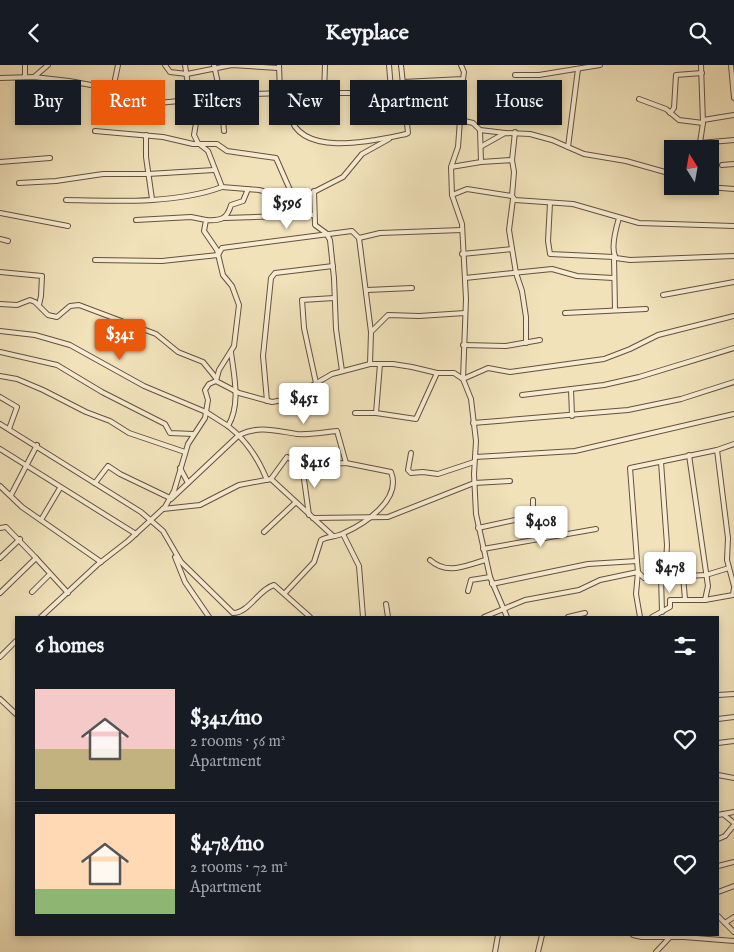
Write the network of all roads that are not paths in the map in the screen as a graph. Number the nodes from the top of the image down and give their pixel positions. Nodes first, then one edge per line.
1 (25, 65) edge
2 (48, 65) edge
3 (118, 65) edge
4 (165, 65) edge
5 (185, 65) edge
6 (325, 65) edge
7 (389, 65) edge
8 (401, 65) edge
9 (461, 65) edge
10 (600, 65) edge
11 (701, 65) edge
12 (731, 65) edge
13 (214, 67) edge
14 (279, 67) edge
15 (578, 69) junction
16 (187, 73) junction
17 (702, 73) junction
18 (515, 75) dead end
19 (25, 77) junction
20 (34, 77) junction
21 (0, 78) edge
22 (115, 80) edge
23 (188, 80) edge
24 (217, 80) edge
25 (280, 80) edge
26 (324, 80) edge
27 (390, 80) edge
28 (403, 80) edge
29 (451, 80) edge
30 (91, 86) edge
31 (734, 98) edge
32 (639, 99) dead end
33 (670, 113) junction
34 (734, 115) edge
35 (703, 121) junction
36 (196, 125) edge
37 (224, 125) edge
38 (294, 125) edge
39 (408, 125) edge
40 (480, 130) junction
41 (95, 131) dead end
42 (224, 131) dead end
43 (515, 132) junction
44 (505, 133) junction
45 (146, 135) junction
46 (391, 137) junction
47 (700, 140) edge
48 (734, 141) edge
49 (719, 142) edge
50 (200, 145) junction
51 (482, 146) junction
52 (568, 147) junction
53 (50, 158) dead end
54 (512, 160) junction
55 (0, 162) edge
56 (481, 162) junction
57 (734, 164) edge
58 (722, 165) dead end
59 (451, 167) junction
60 (214, 170) junction
61 (664, 172) edge
62 (148, 174) junction
63 (19, 183) dead end
64 (222, 187) junction
65 (719, 188) edge
66 (248, 189) junction
67 (734, 189) edge
68 (314, 191) junction
69 (452, 195) junction
70 (512, 197) junction
71 (152, 199) junction
72 (294, 199) junction
73 (66, 201) dead end
74 (550, 203) junction
75 (0, 213) edge
76 (313, 215) junction
77 (619, 217) junction
78 (224, 218) junction
79 (136, 220) dead end
80 (206, 221) junction
81 (50, 224) junction
82 (68, 226) dead end
83 (734, 226) edge
84 (49, 230) dead end
85 (462, 230) junction
86 (326, 233) junction
87 (359, 238) junction
88 (0, 239) edge
89 (8, 241) dead end
90 (512, 249) junction
91 (462, 254) junction
92 (218, 255) junction
93 (734, 256) edge
94 (614, 257) junction
95 (95, 260) dead end
96 (333, 266) junction
97 (0, 272) edge
98 (516, 273) junction
99 (613, 278) junction
100 (465, 279) junction
101 (734, 282) edge
102 (412, 288) dead end
103 (367, 291) junction
104 (663, 295) dead end
105 (334, 297) junction
106 (0, 304) edge
107 (38, 305) junction
108 (646, 309) dead end
109 (616, 311) junction
110 (465, 313) junction
111 (565, 313) dead end
112 (371, 316) junction
113 (734, 316) edge
114 (385, 317) junction
115 (0, 331) edge
116 (371, 332) junction
117 (540, 341) dead end
118 (526, 343) junction
119 (463, 345) junction
120 (734, 348) edge
121 (0, 352) edge
122 (231, 352) junction
123 (370, 364) junction
124 (380, 365) junction
125 (342, 371) junction
126 (436, 373) junction
127 (0, 377) edge
128 (463, 379) junction
129 (216, 380) junction
130 (734, 382) edge
131 (316, 383) junction
132 (571, 389) junction
133 (235, 392) junction
134 (522, 395) dead end
135 (0, 397) edge
136 (266, 401) junction
137 (206, 412) junction
138 (355, 413) dead end
139 (376, 413) junction
140 (734, 414) edge
141 (572, 416) junction
142 (473, 423) junction
143 (1, 426) edge
144 (228, 426) junction
145 (9, 429) junction
146 (193, 434) junction
147 (239, 435) junction
148 (734, 444) edge
149 (37, 445) junction
150 (0, 449) edge
151 (717, 450) junction
152 (184, 452) junction
153 (412, 453) dead end
154 (688, 455) junction
155 (475, 459) junction
156 (661, 462) junction
157 (346, 463) junction
158 (26, 464) junction
159 (302, 465) junction
160 (180, 468) junction
161 (269, 479) junction
162 (510, 481) dead end
163 (95, 483) junction
164 (188, 483) junction
165 (474, 483) junction
166 (0, 485) edge
167 (60, 488) junction
168 (5, 489) junction
169 (0, 492) edge
170 (11, 495) junction
171 (169, 500) junction
172 (533, 500) dead end
173 (295, 503) junction
174 (163, 509) junction
175 (556, 514) dead end
176 (533, 516) junction
177 (311, 517) junction
178 (369, 517) junction
179 (41, 520) junction
180 (151, 520) junction
181 (0, 528) edge
182 (478, 528) junction
183 (596, 529) dead end
184 (264, 532) dead end
185 (136, 534) junction
186 (343, 534) junction
187 (333, 536) junction
188 (20, 539) junction
189 (483, 549) junction
190 (174, 554) junction
191 (0, 558) edge
192 (36, 558) junction
193 (430, 560) dead end
194 (486, 560) junction
195 (637, 561) junction
196 (101, 562) junction
197 (729, 568) junction
198 (638, 572) junction
199 (50, 574) junction
200 (706, 575) junction
201 (490, 577) junction
202 (661, 577) junction
203 (669, 577) junction
204 (683, 577) junction
205 (492, 584) junction
206 (734, 587) edge
207 (32, 591) dead end
208 (468, 591) dead end
209 (0, 593) edge
210 (68, 593) junction
211 (285, 593) junction
212 (685, 599) junction
213 (705, 600) junction
214 (386, 604) dead end
215 (504, 607) junction
216 (662, 612) junction
217 (585, 613) dead end
218 (42, 616) edge
219 (208, 616) edge
220 (309, 616) edge
221 (363, 616) edge
222 (388, 616) edge
223 (486, 616) edge
224 (506, 616) edge
225 (572, 616) edge
226 (640, 616) edge
227 (654, 616) edge
228 (15, 642) edge
229 (0, 657) edge
230 (734, 694) edge
231 (719, 695) edge
232 (0, 699) edge
233 (15, 713) edge
234 (734, 717) edge
235 (719, 719) edge
236 (734, 741) edge
237 (719, 743) edge
238 (719, 775) edge
239 (734, 778) edge
240 (734, 812) edge
241 (724, 815) edge
242 (734, 824) edge
243 (719, 839) edge
244 (734, 862) edge
245 (719, 866) edge
246 (734, 886) edge
247 (719, 892) edge
248 (719, 917) edge
249 (734, 917) edge
250 (725, 923) junction
251 (734, 932) edge
252 (498, 936) edge
253 (542, 936) edge
254 (645, 936) edge
255 (672, 936) edge
256 (657, 937) junction
257 (734, 941) edge
258 (657, 950) edge
259 (496, 952) edge
260 (538, 952) edge

1 - 19 street
2 - 20 street
3 - 22 street
4 - 16 street
5 - 16 street
6 - 26 street
7 - 27 street
8 - 28 street
9 - 29 street
10 - 15 street
11 - 17 street
12 - 31 street
13 - 14 street
13 - 16 street
13 - 24 street
14 - 25 street
15 - 18 street
15 - 52 street
16 - 23 street
17 - 33 street
17 - 35 street
19 - 20 street
19 - 21 street
20 - 30 street
32 - 33 street
33 - 35 street
34 - 35 street
35 - 47 street
36 - 50 street
37 - 42 street
38 - 46 street
39 - 46 street
40 - 44 street
40 - 51 street
40 - 59 street
41 - 45 street
43 - 44 street
43 - 52 street
43 - 54 street
44 - 51 street
45 - 50 street
45 - 62 street
46 - 68 street
48 - 49 street
50 - 60 street
50 - 72 street
51 - 56 street
52 - 61 street
53 - 55 street
54 - 56 street
54 - 70 street
56 - 59 street
57 - 58 street
59 - 69 street
60 - 62 street
60 - 64 street
62 - 63 street
62 - 71 street
64 - 66 street
64 - 71 street
65 - 67 street
66 - 72 street
66 - 78 street
68 - 72 street
68 - 76 street
69 - 70 street
69 - 85 street
70 - 74 street
70 - 90 street
71 - 73 street
74 - 77 street
74 - 94 street
75 - 81 street
76 - 78 street
76 - 86 street
77 - 83 street
77 - 94 street
78 - 80 street
79 - 80 street
80 - 92 street
81 - 82 street
81 - 84 street
85 - 87 street
85 - 91 street
86 - 87 street
86 - 92 street
86 - 96 street
87 - 103 street
88 - 89 street
90 - 91 street
90 - 98 street
91 - 100 street
92 - 95 street
92 - 122 street
93 - 94 street
94 - 99 street
96 - 105 street
96 - 136 street
97 - 107 street
98 - 99 street
98 - 100 street
98 - 118 street
99 - 109 street
100 - 110 street
101 - 104 street
102 - 103 street
103 - 112 street
105 - 125 street
105 - 131 street
106 - 107 street
107 - 129 street
108 - 109 street
109 - 111 street
110 - 114 street
110 - 119 street
112 - 114 street
112 - 116 street
113 - 128 street
114 - 116 street
115 - 137 street
116 - 123 street
117 - 118 street
118 - 119 street
119 - 128 street
120 - 132 street
121 - 146 street
122 - 129 street
122 - 133 street
123 - 124 street
123 - 125 street
124 - 126 street
124 - 139 street
125 - 131 street
126 - 128 street
126 - 139 street
127 - 152 street
128 - 142 street
129 - 133 street
129 - 137 street
130 - 141 street
131 - 136 street
132 - 134 street
132 - 141 street
133 - 136 street
133 - 144 street
135 - 145 street
137 - 144 street
137 - 146 street
138 - 139 street
140 - 155 street
141 - 142 street
142 - 155 street
143 - 145 street
144 - 147 street
145 - 149 street
146 - 152 street
147 - 157 street
147 - 161 street
147 - 164 street
148 - 151 street
149 - 158 street
149 - 163 street
150 - 158 street
151 - 154 street
151 - 197 street
152 - 160 street
153 - 155 street
154 - 156 street
154 - 200 street
155 - 165 street
156 - 195 street
156 - 203 street
157 - 159 street
157 - 178 street
158 - 167 street
158 - 170 street
159 - 161 street
159 - 177 street
160 - 164 street
160 - 171 street
161 - 173 street
161 - 174 street
162 - 165 street
163 - 171 street
163 - 180 street
164 - 171 street
165 - 178 street
165 - 182 street
166 - 168 street
167 - 179 street
167 - 185 street
168 - 169 street
168 - 170 street
170 - 179 street
171 - 174 street
172 - 176 street
173 - 177 street
173 - 184 street
174 - 180 street
175 - 176 street
176 - 182 street
177 - 178 street
177 - 187 street
178 - 186 street
179 - 196 street
180 - 185 street
180 - 190 street
181 - 188 street
182 - 189 street
183 - 189 street
185 - 196 street
186 - 187 street
186 - 221 street
187 - 211 street
188 - 191 street
188 - 192 street
189 - 194 street
190 - 211 street
190 - 219 street
192 - 199 street
192 - 209 street
193 - 194 street
194 - 201 street
195 - 198 street
195 - 205 street
196 - 210 street
197 - 200 street
197 - 206 street
198 - 202 street
198 - 215 street
198 - 226 street
199 - 207 street
199 - 210 street
200 - 204 street
200 - 213 street
201 - 205 street
201 - 208 street
202 - 203 street
202 - 216 street
203 - 204 street
204 - 212 street
205 - 215 street
206 - 213 street
210 - 218 street
211 - 220 street
212 - 213 street
212 - 216 street
214 - 222 street
215 - 223 street
215 - 224 street
216 - 227 street
217 - 225 street
228 - 229 street
230 - 231 street
232 - 233 street
234 - 235 street
236 - 237 street
238 - 239 street
240 - 241 street
241 - 242 street
242 - 243 street
244 - 245 street
246 - 247 street
248 - 250 street
249 - 250 street
250 - 251 street
252 - 259 street
253 - 260 street
254 - 256 street
255 - 256 street
255 - 257 street
255 - 258 street
256 - 258 street

